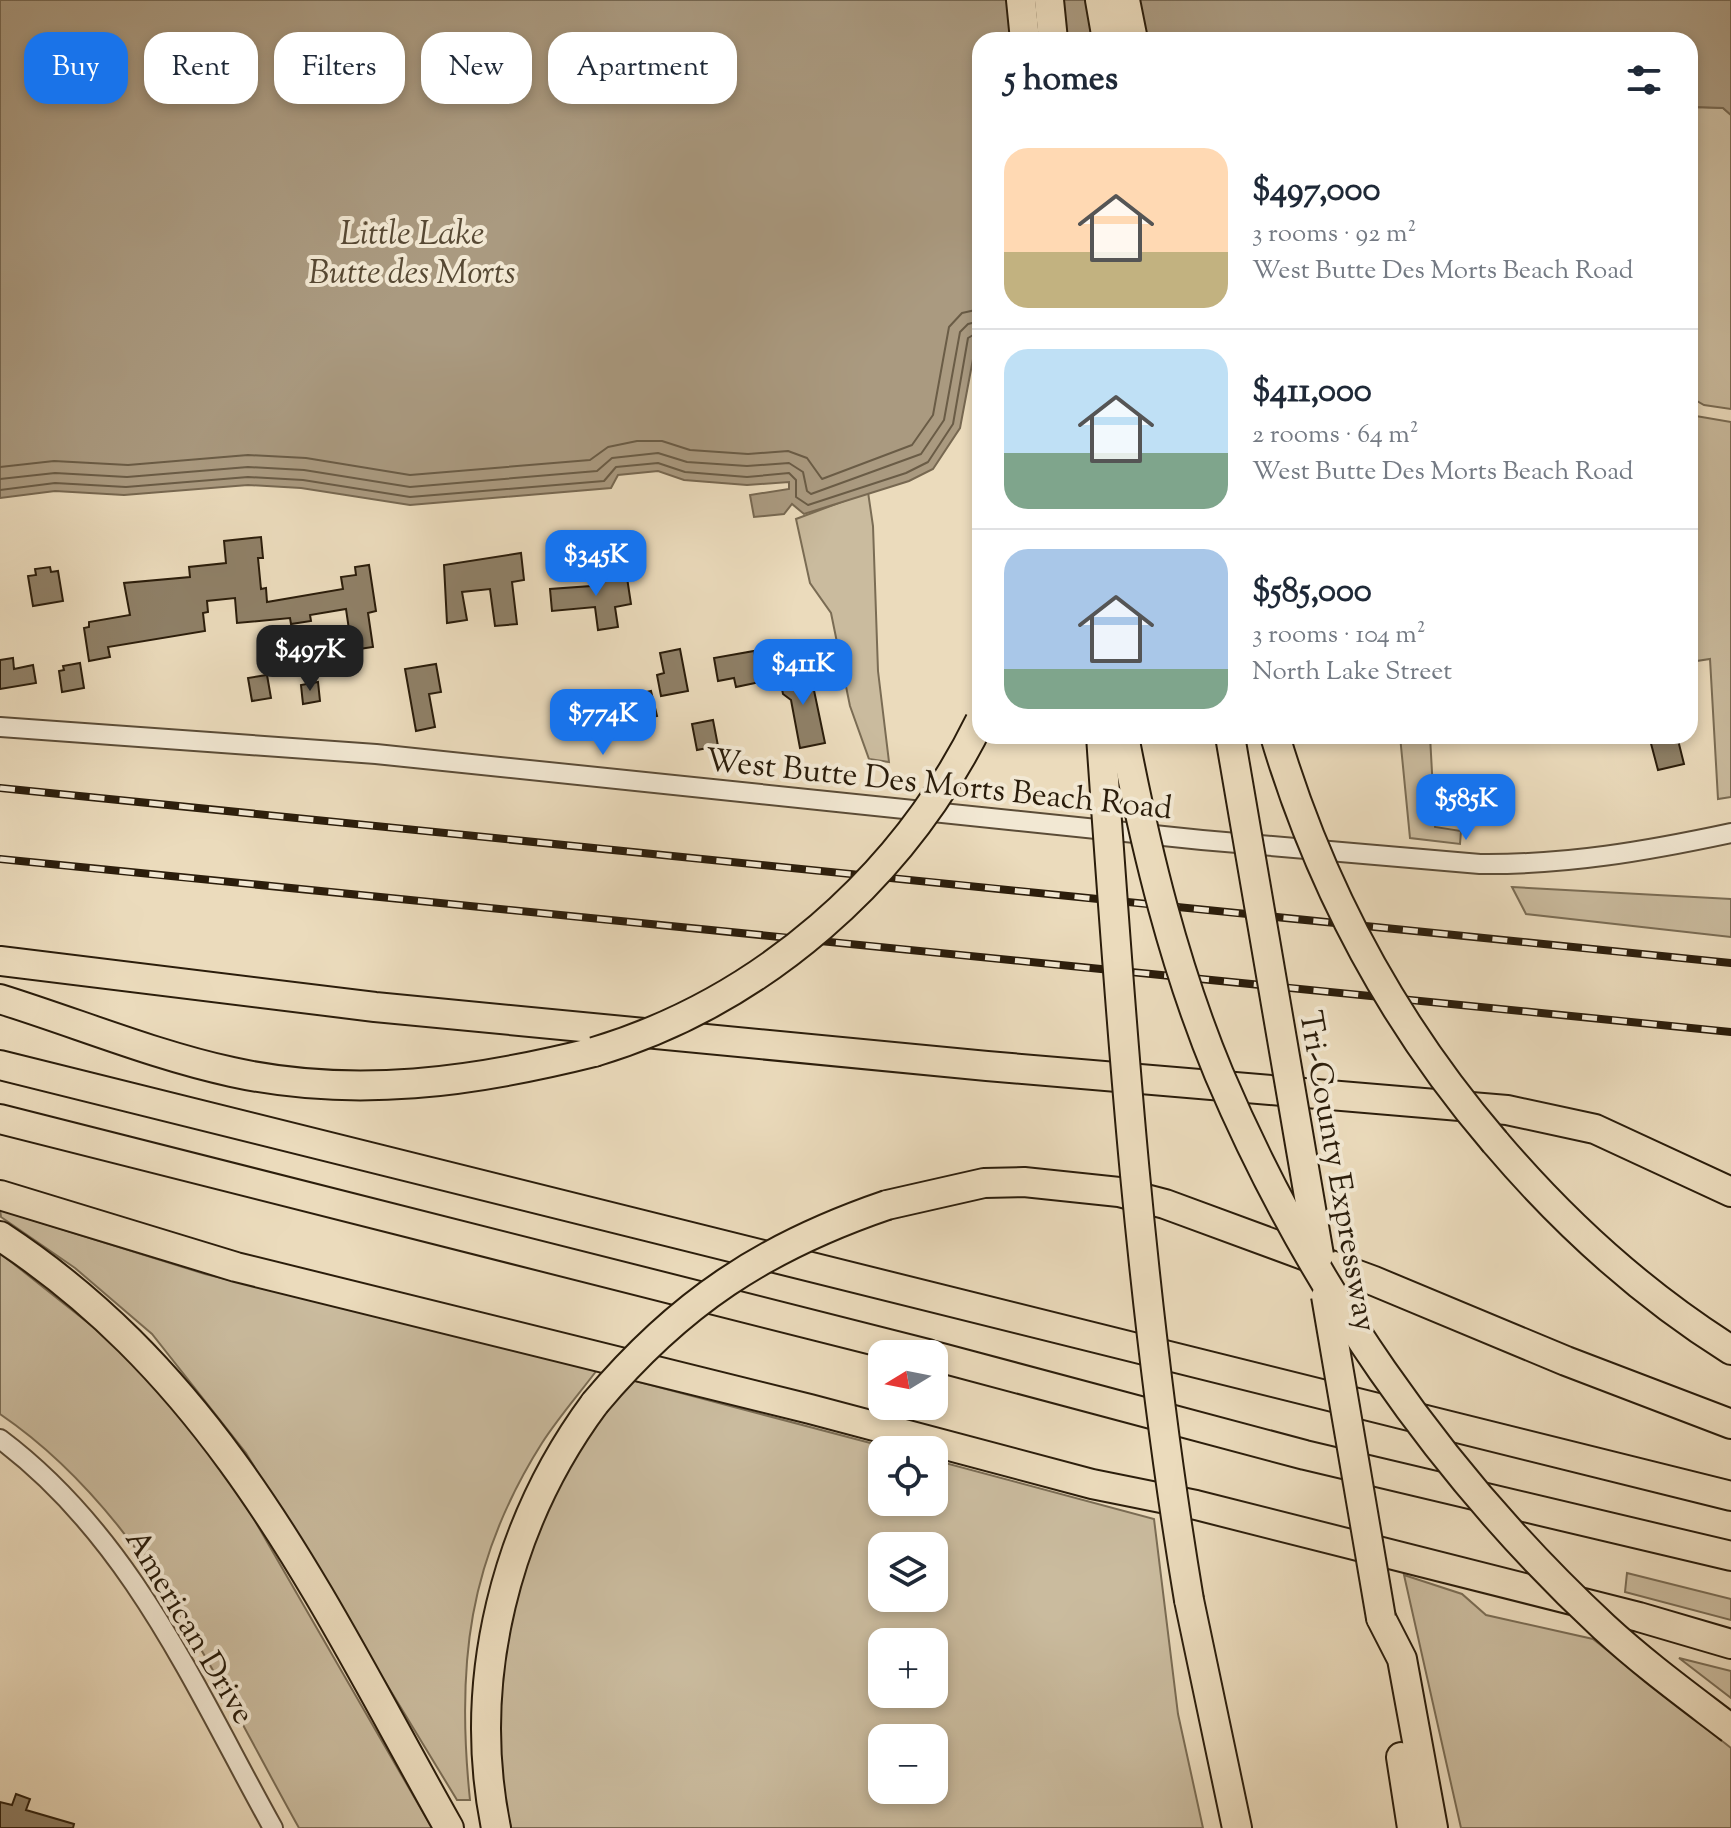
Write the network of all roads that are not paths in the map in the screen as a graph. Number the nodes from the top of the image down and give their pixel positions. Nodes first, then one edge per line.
1 (1021, 0) edge
2 (1049, 0) edge
3 (1100, 0) edge
4 (1125, 0) edge
5 (1024, 32) edge
6 (1052, 32) edge
7 (1106, 32) edge
8 (1131, 32) edge
9 (0, 727) edge
10 (972, 735) edge
11 (1102, 744) edge
12 (1126, 744) edge
13 (1231, 744) edge
14 (1278, 744) edge
15 (1731, 833) edge
16 (0, 961) edge
17 (0, 999) edge
18 (0, 1065) edge
19 (0, 1119) edge
20 (1731, 1192) edge
21 (0, 1195) edge
22 (0, 1236) edge
23 (873, 1340) edge
24 (1731, 1350) edge
25 (948, 1360) edge
26 (1731, 1424) edge
27 (0, 1439) edge
28 (1731, 1496) edge
29 (1731, 1556) edge
30 (1381, 1618) junction
31 (1731, 1644) edge
32 (1731, 1729) edge
33 (273, 1828) edge
34 (449, 1828) edge
35 (496, 1828) edge
36 (1237, 1828) edge
37 (1412, 1828) edge
38 (1433, 1828) edge

1 - 5 highway
2 - 6 highway
3 - 7 highway
4 - 8 highway
9 - 15 street, West Butte Des Morts Beach Road
10 - 17 highway, bridge
11 - 36 highway, bridge
12 - 32 highway, bridge
13 - 30 highway, Tri-County Expressway, bridge
14 - 24 highway, bridge
16 - 20 highway
18 - 28 highway
19 - 23 highway
21 - 31 highway
22 - 34 highway
25 - 29 highway
26 - 35 highway, bridge
27 - 33 street, American Drive
30 - 37 highway, Tri-County Expressway
30 - 38 highway

